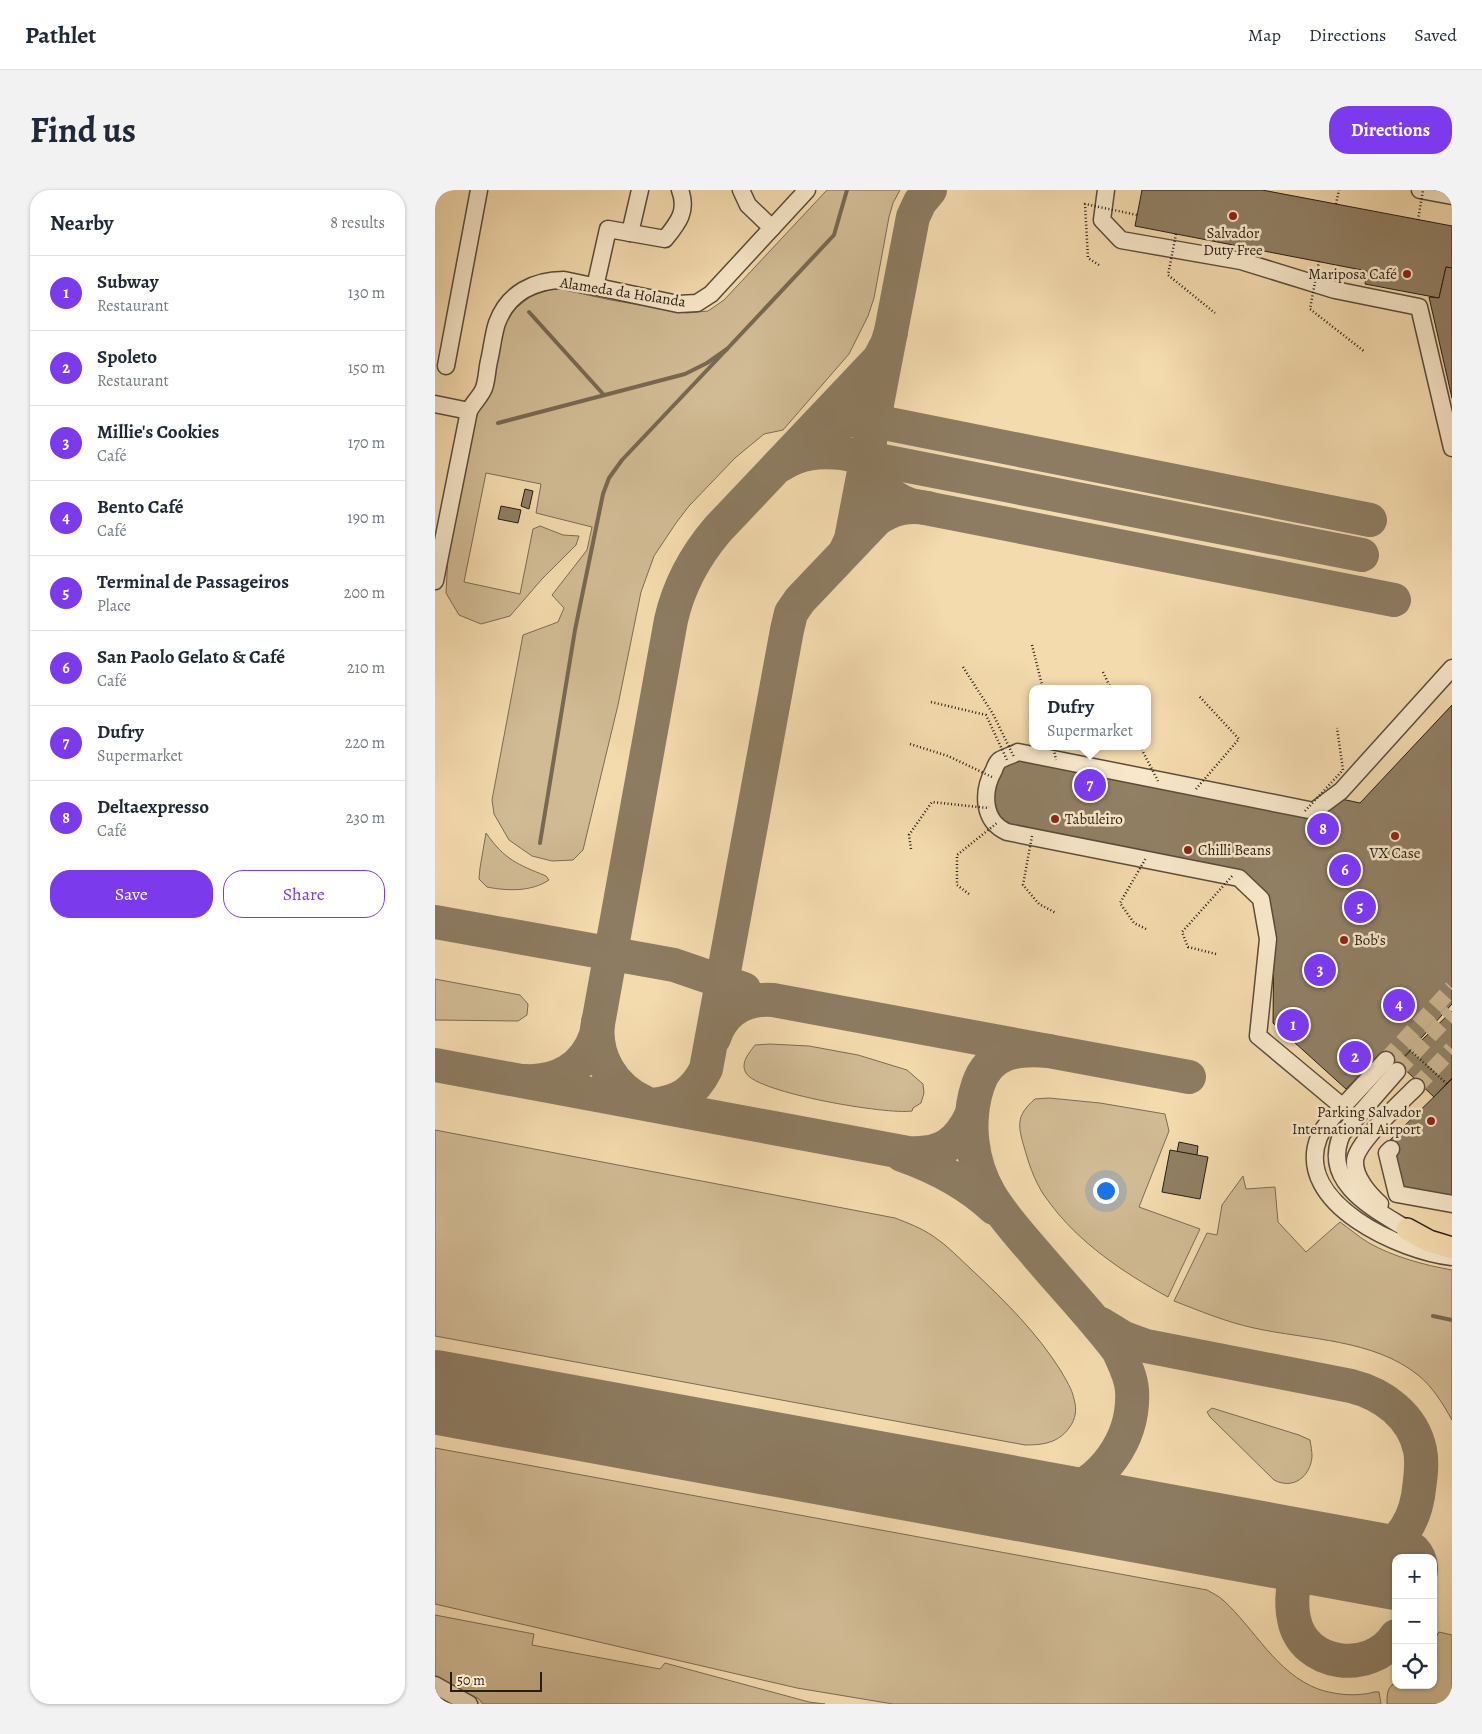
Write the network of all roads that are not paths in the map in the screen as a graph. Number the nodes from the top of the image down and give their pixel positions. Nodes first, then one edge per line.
1 (479, 190) edge
2 (640, 190) edge
3 (680, 190) edge
4 (741, 190) edge
5 (807, 190) edge
6 (1106, 190) edge
7 (1422, 190) edge
8 (1452, 196) edge
9 (772, 228) junction
10 (631, 233) junction
11 (595, 286) junction
12 (446, 366) dead end
13 (435, 404) edge
14 (469, 410) junction
15 (1452, 448) edge
16 (435, 581) edge
17 (1452, 668) edge
18 (1055, 755) edge
19 (1415, 1087) tunnel mouth
20 (1343, 1107) junction
21 (1391, 1149) dead end
22 (1452, 1204) edge
23 (1407, 1229) junction
24 (1452, 1248) edge
25 (1452, 1257) edge
26 (435, 1685) edge
27 (469, 1704) edge

1 - 12 lane
2 - 10 lane
3 - 10 lane
4 - 9 lane
5 - 9 lane, Alameda da Holanda
6 - 15 lane
7 - 8 lane
9 - 11 lane, Alameda da Holanda
10 - 11 lane
11 - 14 lane, Alameda da Holanda
13 - 14 lane
14 - 16 lane, Alameda da Holanda
17 - 18 lane
18 - 20 lane
19 - 23 lane
20 - 23 lane
20 - 25 lane
21 - 22 lane
23 - 24 main road
26 - 27 lane

